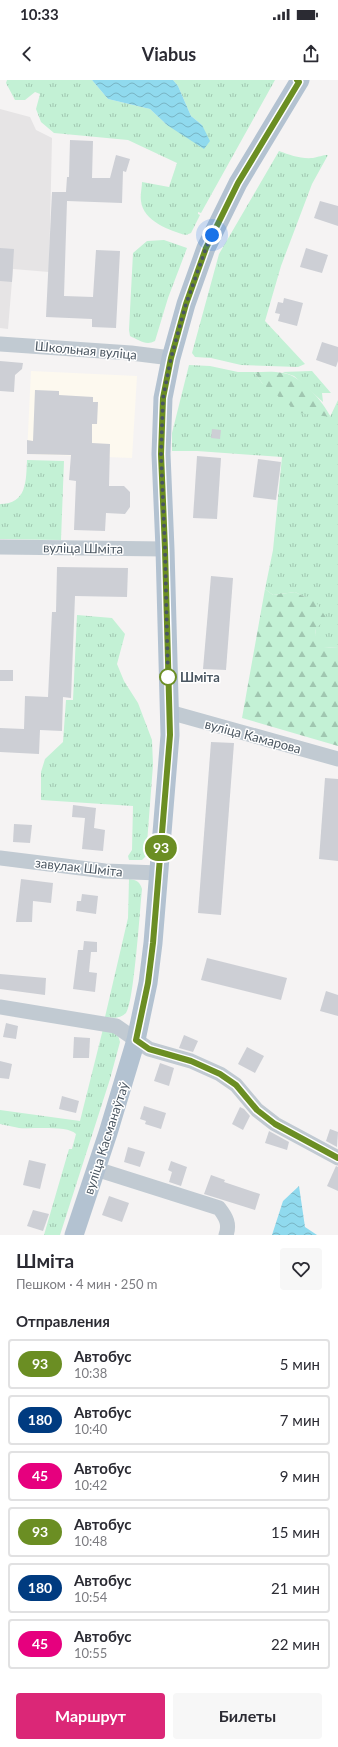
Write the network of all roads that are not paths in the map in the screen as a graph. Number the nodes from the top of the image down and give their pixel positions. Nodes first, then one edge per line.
1 (299, 81) edge
2 (0, 344) edge
3 (171, 358) junction
4 (0, 547) edge
5 (165, 549) junction
6 (169, 712) junction
7 (338, 759) edge
8 (0, 858) edge
9 (159, 873) junction
10 (0, 1007) edge
11 (136, 1040) junction
12 (338, 1158) edge
13 (96, 1169) junction
14 (74, 1235) edge
15 (226, 1235) edge

1 - 3 main road, вуліца Касманаўтаў
2 - 3 street, Школьная вуліца
3 - 5 main road, вуліца Касманаўтаў
4 - 5 street, вуліца Шміта
5 - 6 main road, вуліца Касманаўтаў
6 - 7 street, вуліца Камарова
6 - 9 main road, вуліца Касманаўтаў
8 - 9 street, завулак Шміта
9 - 11 main road, вуліца Касманаўтаў
10 - 11 street
11 - 12 street
11 - 13 main road, вуліца Касманаўтаў
13 - 14 main road, вуліца Касманаўтаў
13 - 15 street

